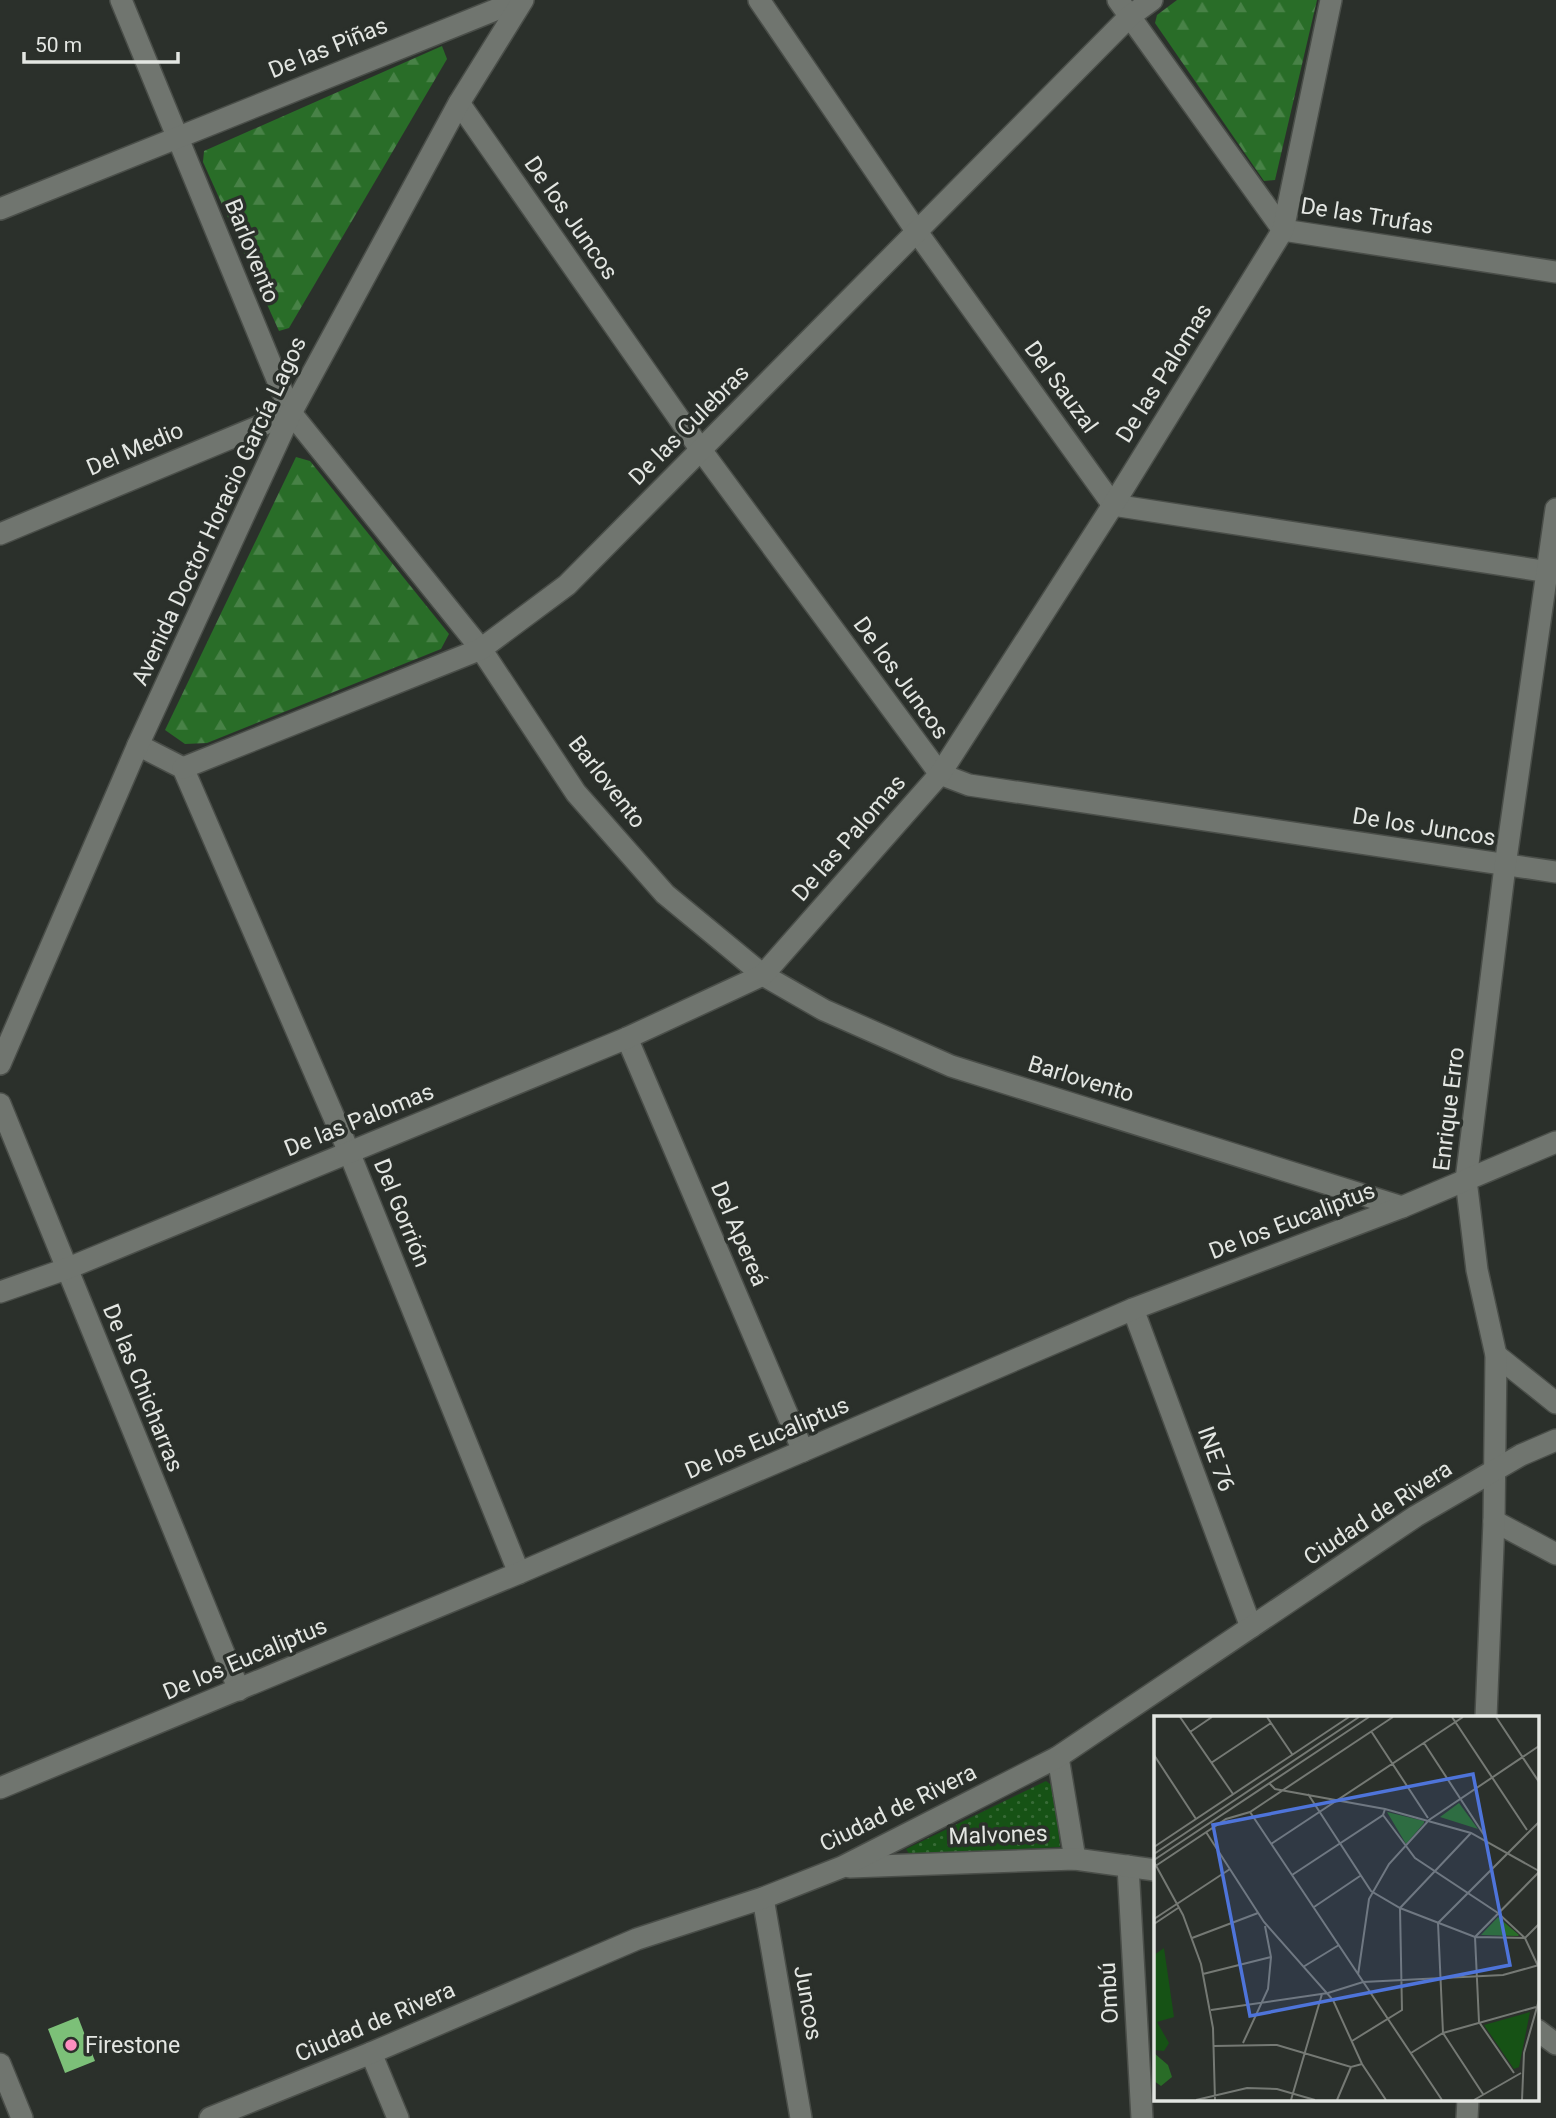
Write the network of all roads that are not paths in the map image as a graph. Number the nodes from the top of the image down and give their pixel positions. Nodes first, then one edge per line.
1 (121, 0) edge
2 (522, 0) edge
3 (759, 0) edge
4 (1152, 0) edge
5 (1331, 0) edge
6 (1124, 8) edge
7 (459, 103) junction
8 (177, 136) junction
9 (0, 209) edge
10 (1283, 230) junction
11 (917, 232) junction
12 (1556, 272) edge
13 (291, 413) junction
14 (701, 450) junction
15 (1114, 505) junction
16 (1556, 509) edge
17 (0, 534) edge
18 (1551, 572) edge
19 (481, 649) junction
20 (138, 745) junction
21 (183, 768) junction
22 (940, 774) junction
23 (1505, 866) junction
24 (1556, 872) edge
25 (763, 975) junction
26 (627, 1038) junction
27 (0, 1064) edge
28 (0, 1104) edge
29 (1556, 1142) edge
30 (349, 1152) junction
31 (1466, 1180) junction
32 (1402, 1207) junction
33 (65, 1269) junction
34 (0, 1292) edge
35 (1133, 1309) junction
36 (1496, 1355) junction
37 (1556, 1403) edge
38 (1556, 1440) edge
39 (803, 1451) junction
40 (1495, 1470) junction
41 (1494, 1521) junction
42 (1556, 1554) edge
43 (519, 1573) junction
44 (1251, 1627) junction
45 (239, 1690) junction
46 (1486, 1716) edge
47 (1058, 1757) junction
48 (0, 1788) edge
49 (1075, 1860) junction
50 (1128, 1866) junction
51 (842, 1867) junction
52 (1154, 1870) edge
53 (763, 1898) junction
54 (1538, 2030) edge
55 (1556, 2045) edge
56 (371, 2053) junction
57 (3, 2076) edge
58 (1468, 2100) edge
59 (22, 2118) edge
60 (210, 2118) edge
61 (398, 2118) edge
62 (801, 2118) edge
63 (1142, 2118) edge
64 (1467, 2118) edge

1 - 8 street, Barlovento
2 - 7 street, Avenida Doctor Horacio García Lagos
2 - 8 street, De las Piñas
3 - 11 street, Del Sauzal
4 - 6 street, De las Culebras
5 - 10 street, De las Palomas
6 - 10 street, De las Trufas
6 - 11 street, De las Culebras
7 - 13 street, Avenida Doctor Horacio García Lagos
7 - 14 street, De los Juncos
8 - 9 street, De las Piñas
8 - 13 street, Barlovento
10 - 12 street, De las Trufas
10 - 15 street, De las Palomas
11 - 14 street, De las Culebras
11 - 15 street, Del Sauzal
13 - 17 street, Del Medio
13 - 19 street, Barlovento
13 - 20 street, Avenida Doctor Horacio García Lagos
14 - 19 street, De las Culebras
14 - 22 street, De los Juncos
15 - 18 street
15 - 22 street, De las Palomas
16 - 18 street, Enrique Erro
18 - 23 street, Enrique Erro
19 - 21 street, De las Culebras
19 - 25 street, Barlovento
20 - 21 street
20 - 27 street, Avenida Doctor Horacio García Lagos
21 - 30 street, Del Gorrión
22 - 23 street, De los Juncos
22 - 25 street, De las Palomas
23 - 24 street, De los Juncos
23 - 31 street, Enrique Erro
25 - 26 street, De las Palomas
25 - 32 street, Barlovento
26 - 30 street, De las Palomas
26 - 39 street, Del Apereá
28 - 33 street, De las Chicharras
29 - 31 street, De los Eucaliptus
30 - 33 street, De las Palomas
30 - 43 street, Del Gorrión
31 - 32 street, De los Eucaliptus
31 - 36 street, Enrique Erro
32 - 35 street, De los Eucaliptus
33 - 34 street, De las Palomas
33 - 45 street, De las Chicharras
35 - 39 street, De los Eucaliptus
35 - 44 street, INE 76
36 - 37 street
36 - 40 street, Enrique Erro
38 - 40 street, Ciudad de Rivera
39 - 43 street, De los Eucaliptus
40 - 41 street, Enrique Erro
40 - 44 street, Ciudad de Rivera
41 - 42 street
41 - 46 street, Enrique Erro
43 - 45 street, De los Eucaliptus
44 - 47 street, Ciudad de Rivera
45 - 48 street, De los Eucaliptus
47 - 49 street
47 - 51 street, Ciudad de Rivera
49 - 50 street, Malvones
49 - 51 street, Malvones
50 - 52 street, Malvones
50 - 63 street, Ombú
51 - 53 street, Ciudad de Rivera
53 - 56 street, Ciudad de Rivera
53 - 62 street, Juncos
54 - 55 street
56 - 60 street, Ciudad de Rivera
56 - 61 street
57 - 59 street
58 - 64 street

